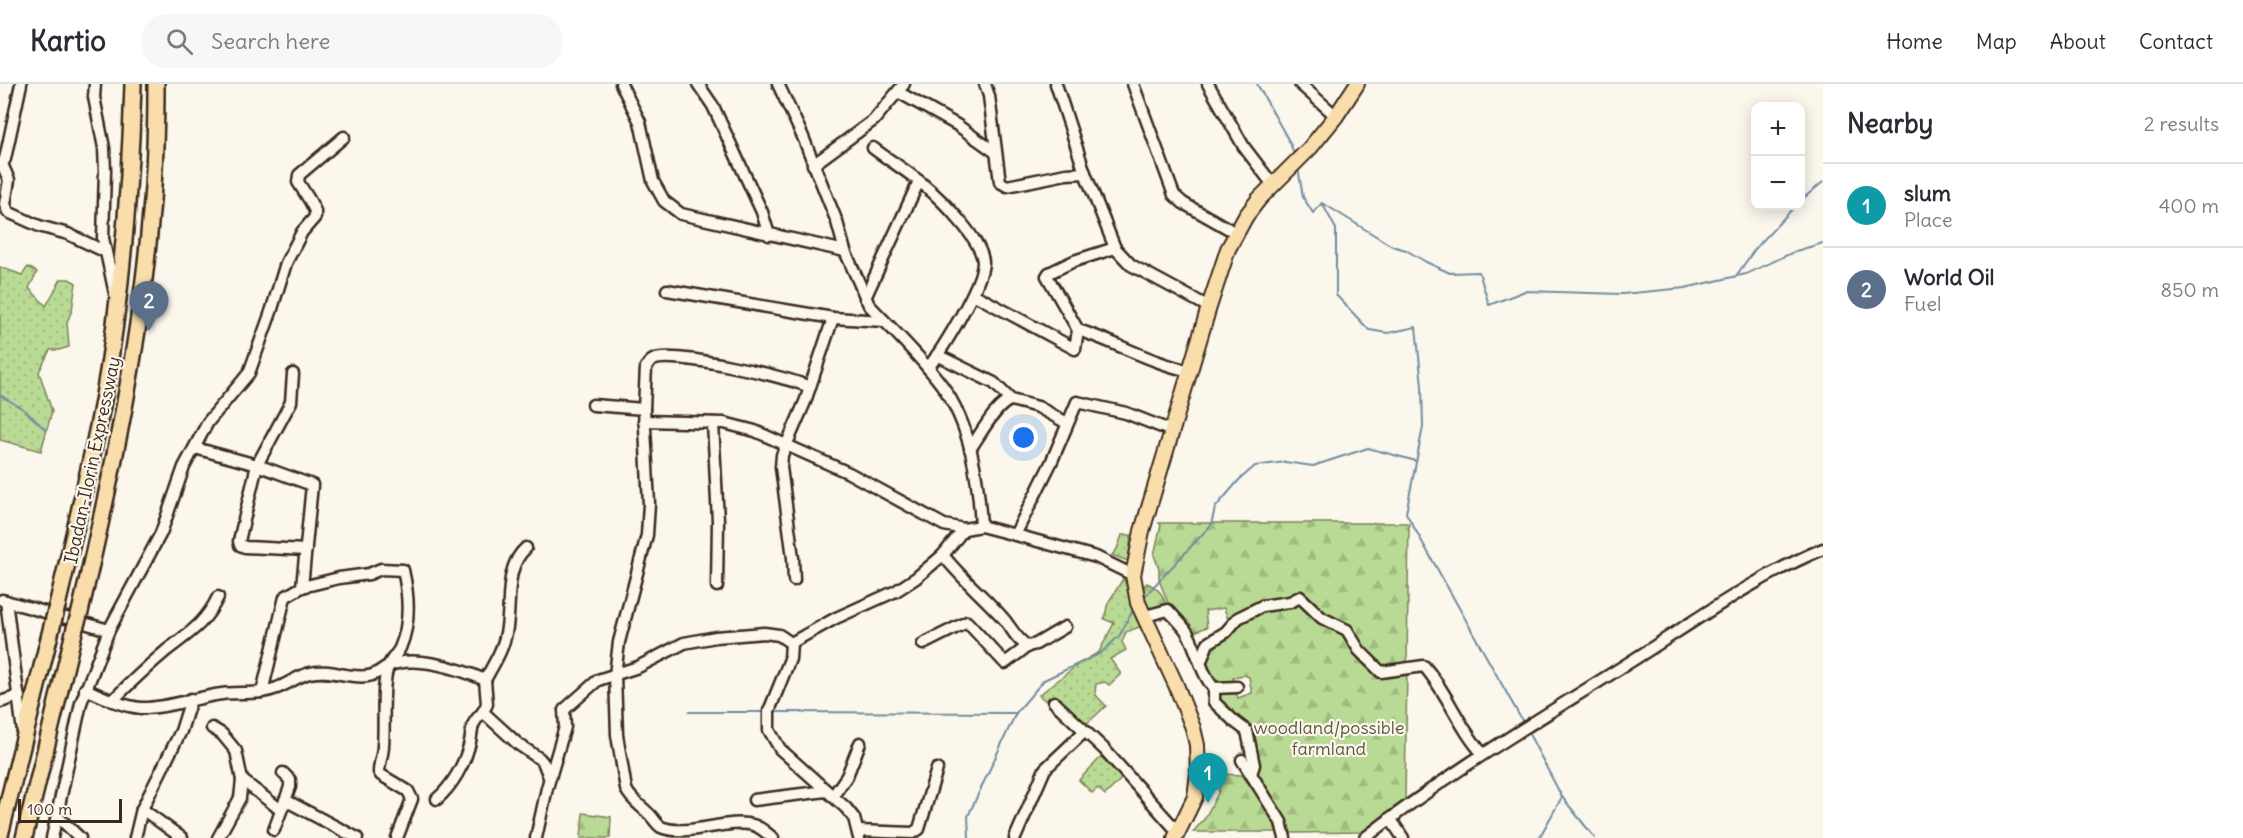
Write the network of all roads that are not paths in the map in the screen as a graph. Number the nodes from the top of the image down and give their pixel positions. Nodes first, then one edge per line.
1 (21, 84) edge
2 (95, 84) edge
3 (133, 84) edge
4 (156, 84) edge
5 (621, 84) edge
6 (698, 84) edge
7 (778, 84) edge
8 (985, 84) edge
9 (1056, 84) edge
10 (1133, 84) edge
11 (1208, 84) edge
12 (1300, 84) edge
13 (1357, 84) edge
14 (901, 88) edge
15 (1336, 116) junction
16 (5, 135) edge
17 (344, 136) dead end
18 (873, 148) dead end
19 (995, 152) junction
20 (1, 165) edge
21 (813, 165) junction
22 (1085, 173) junction
23 (919, 182) junction
24 (1273, 185) junction
25 (1236, 233) junction
26 (769, 235) junction
27 (1115, 248) junction
28 (845, 251) junction
29 (106, 252) junction
30 (667, 290) dead end
31 (973, 294) junction
32 (865, 298) junction
33 (117, 304) junction
34 (1209, 307) junction
35 (832, 318) junction
36 (884, 321) junction
37 (1078, 330) junction
38 (937, 355) junction
39 (928, 368) junction
40 (1190, 371) junction
41 (293, 374) dead end
42 (809, 387) junction
43 (1011, 400) junction
44 (593, 405) dead end
45 (644, 409) junction
46 (644, 421) junction
47 (713, 423) junction
48 (1067, 423) junction
49 (1172, 431) junction
50 (785, 445) junction
51 (195, 448) junction
52 (970, 449) junction
53 (258, 465) junction
54 (981, 526) junction
55 (964, 530) junction
56 (1015, 535) junction
57 (526, 548) dead end
58 (1823, 549) edge
59 (306, 550) junction
60 (943, 555) junction
61 (1133, 575) junction
62 (794, 580) dead end
63 (302, 586) junction
64 (717, 586) dead end
65 (218, 597) dead end
66 (3, 600) edge
67 (1144, 616) junction
68 (1065, 627) dead end
69 (109, 630) junction
70 (791, 643) junction
71 (923, 644) dead end
72 (1028, 646) junction
73 (1201, 662) junction
74 (388, 666) junction
75 (615, 675) junction
76 (485, 680) junction
77 (1237, 687) dead end
78 (1214, 688) junction
79 (86, 689) junction
80 (262, 692) junction
81 (19, 696) junction
82 (191, 699) junction
83 (112, 701) junction
84 (0, 702) edge
85 (1054, 702) dead end
86 (483, 712) junction
87 (212, 728) dead end
88 (1085, 731) junction
89 (24, 739) junction
90 (860, 743) dead end
91 (557, 754) junction
92 (1483, 754) junction
93 (540, 759) junction
94 (1242, 760) dead end
95 (937, 769) dead end
96 (283, 773) dead end
97 (1251, 774) junction
98 (549, 778) junction
99 (242, 780) junction
100 (829, 793) junction
101 (437, 799) dead end
102 (754, 800) dead end
103 (283, 805) junction
104 (142, 809) junction
105 (57, 816) junction
106 (1390, 818) junction
107 (274, 830) dead end
108 (0, 835) edge
109 (859, 835) edge
110 (1177, 835) edge
111 (24, 838) edge
112 (52, 838) edge
113 (80, 838) edge
114 (135, 838) edge
115 (182, 838) edge
116 (218, 838) edge
117 (357, 838) edge
118 (397, 838) edge
119 (536, 838) edge
120 (772, 838) edge
121 (1015, 838) edge
122 (1285, 838) edge
123 (1365, 838) edge
124 (1403, 838) edge

1 - 16 street
2 - 29 street
3 - 33 highway, Ibadan-Ilorin Expressway
4 - 111 highway, Ibadan-Ilorin Expressway, bridge
5 - 26 street
6 - 26 street
7 - 21 street
8 - 19 street
9 - 22 street
10 - 25 street
11 - 24 street
12 - 15 street
13 - 15 main road
14 - 19 street
14 - 21 street
15 - 24 main road
16 - 20 street
17 - 51 street
18 - 23 street
19 - 22 street
20 - 29 street
21 - 28 street
22 - 27 street
23 - 31 street
23 - 32 street
24 - 25 main road
25 - 34 main road
26 - 28 street
27 - 34 street
27 - 37 street
28 - 32 street
29 - 33 street
30 - 35 street
31 - 37 street
31 - 38 street
32 - 36 street
33 - 89 highway, Ibadan-Ilorin Expressway, bridge
34 - 40 main road
35 - 36 street
35 - 42 street
36 - 39 street
37 - 40 street
38 - 39 street
38 - 43 street
39 - 52 street
40 - 49 main road
41 - 53 street
42 - 45 street
42 - 50 street
43 - 48 street
43 - 52 street
44 - 45 street
45 - 46 street
46 - 47 street
46 - 75 street
47 - 50 street
47 - 64 street
48 - 49 street
48 - 56 street
49 - 61 main road
50 - 55 street
50 - 62 street
51 - 53 street
51 - 69 street
52 - 54 street
53 - 59 street
53 - 59 street
54 - 55 street
54 - 56 street
55 - 60 street
56 - 61 street
57 - 76 street
58 - 92 street
59 - 63 street
60 - 70 street
60 - 72 street
61 - 67 main road
63 - 74 street
63 - 80 street
65 - 83 street
66 - 69 street
66 - 81 street
67 - 73 street
67 - 110 main road
68 - 72 street
69 - 79 street
70 - 75 street
70 - 100 street
71 - 72 street
73 - 78 street
73 - 92 street
74 - 76 street
74 - 80 street
74 - 118 street
75 - 91 street
75 - 120 street
76 - 86 street
77 - 78 street
78 - 97 street
79 - 83 street
79 - 105 street
80 - 82 street
81 - 84 street
81 - 89 street
82 - 83 street
82 - 104 street
85 - 88 street
86 - 93 street
86 - 101 street
87 - 99 street
88 - 110 street
88 - 121 street
89 - 108 highway, Ibadan-Ilorin Expressway
90 - 100 street
91 - 93 street
91 - 98 street
92 - 106 street
93 - 98 street
94 - 97 street
95 - 109 street
96 - 103 street
97 - 122 street
98 - 119 street
99 - 103 street
99 - 116 street
100 - 102 street
100 - 109 street
103 - 107 street
103 - 117 street
104 - 114 street
104 - 115 street
105 - 112 street
105 - 113 street
106 - 123 street
106 - 124 street

